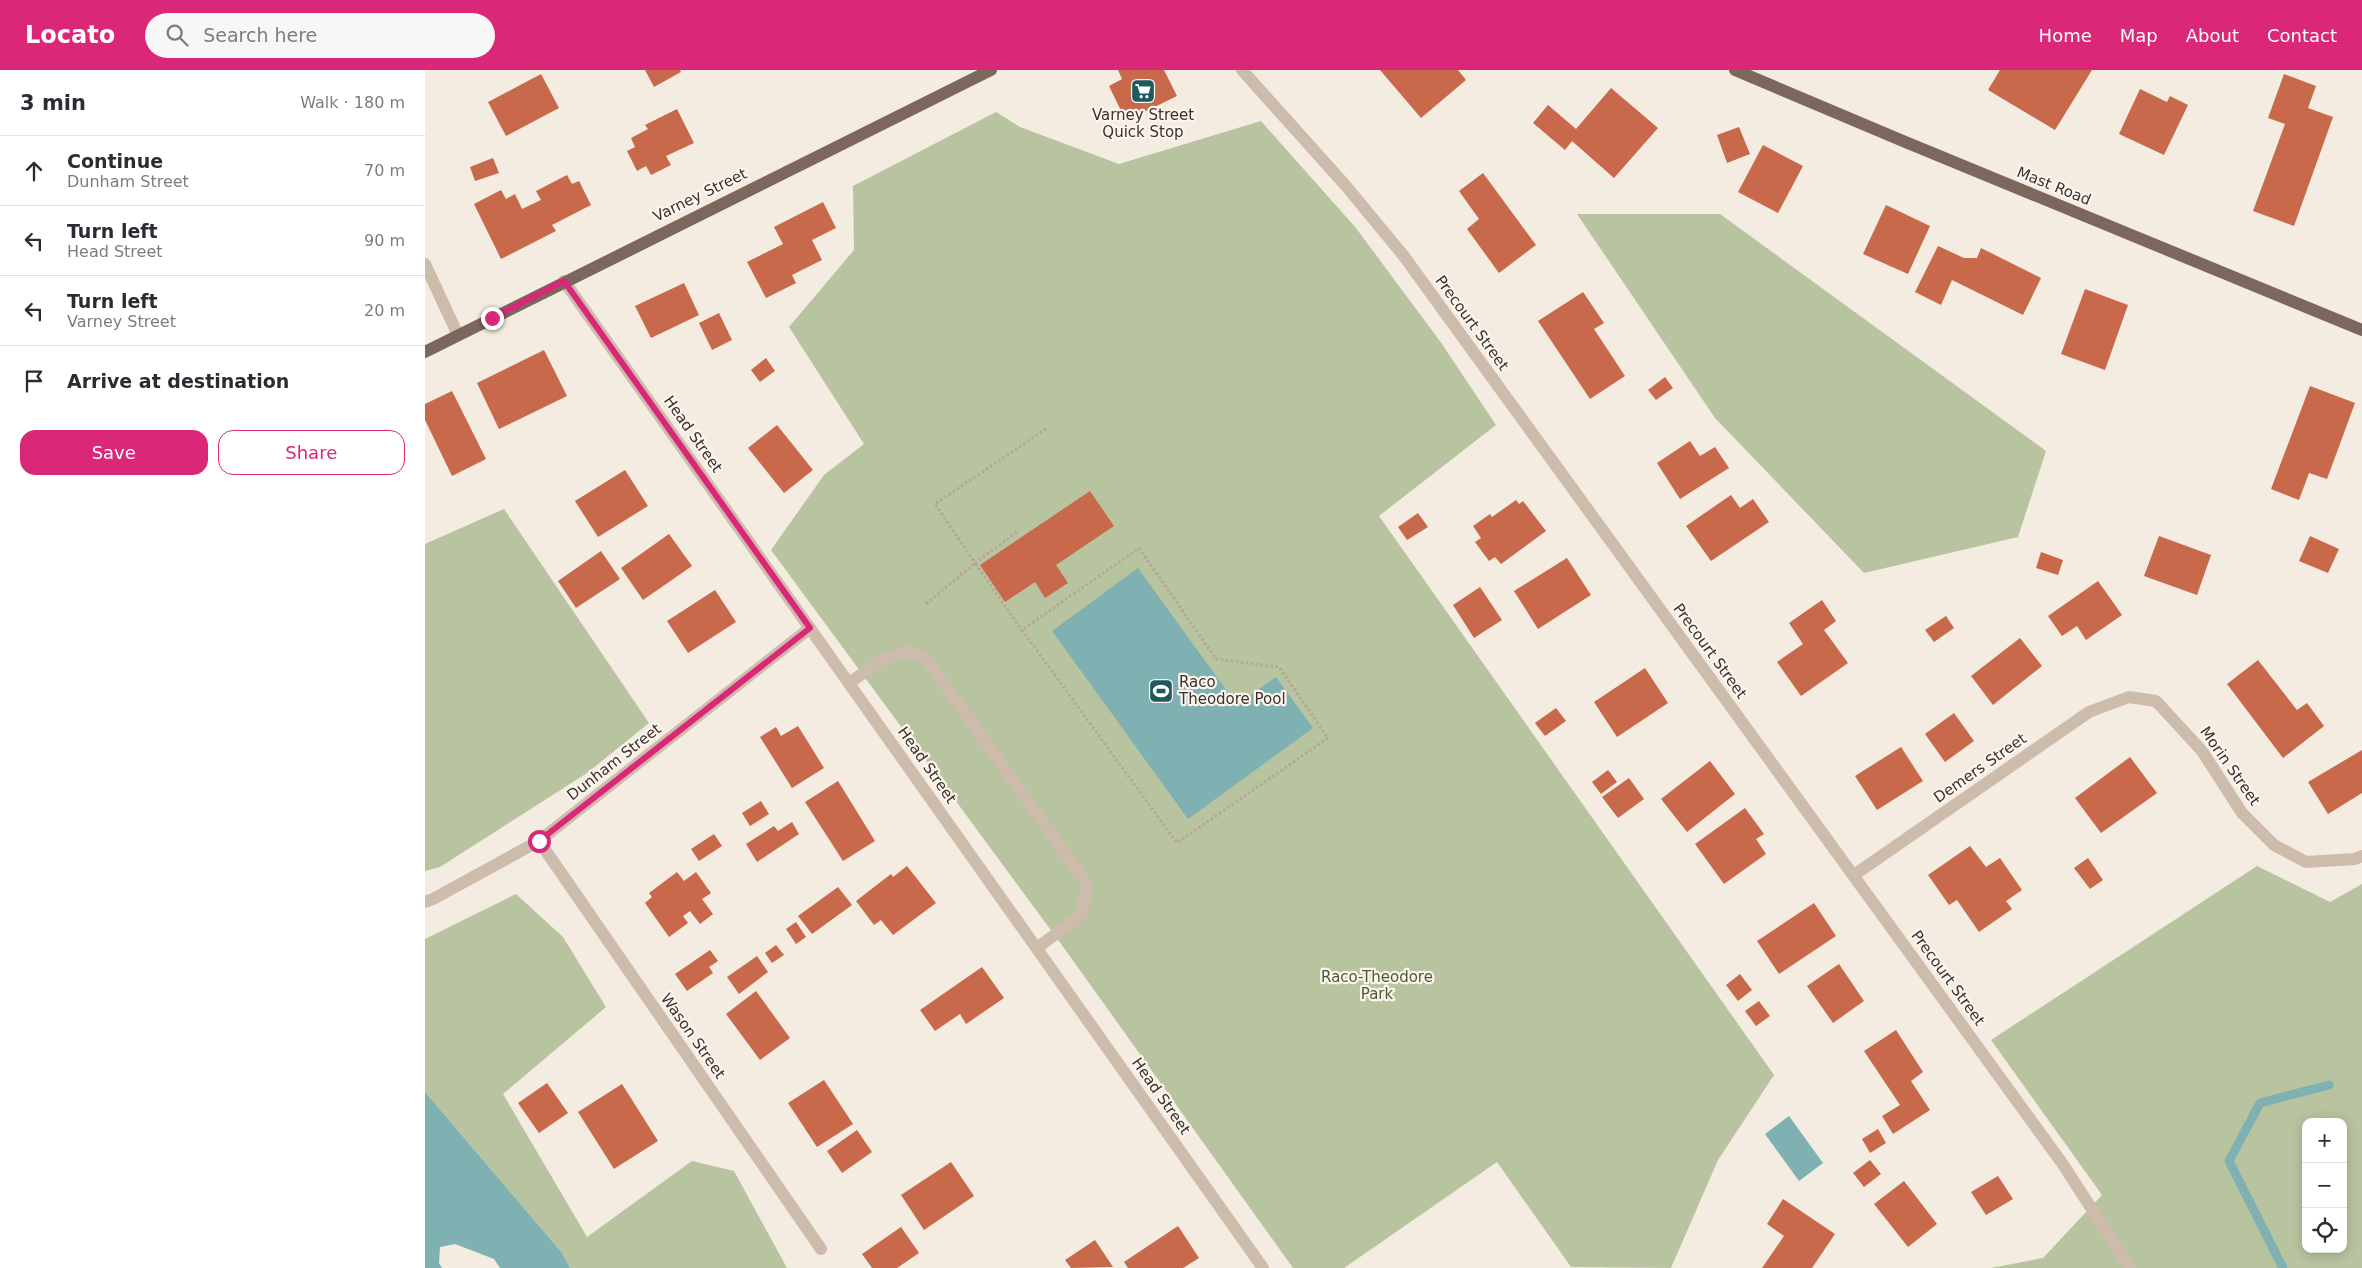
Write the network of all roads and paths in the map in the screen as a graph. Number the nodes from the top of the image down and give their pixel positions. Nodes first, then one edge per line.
1 (991, 70) edge
2 (1242, 70) edge
3 (1735, 70) edge
4 (425, 264) edge
5 (564, 281) junction
6 (2362, 330) edge
7 (458, 335) junction
8 (425, 352) edge
9 (1047, 428) dead end
10 (1017, 532) dead end
11 (975, 563) junction
12 (926, 604) dead end
13 (810, 628) junction
14 (1022, 630) junction
15 (849, 683) junction
16 (2129, 697) joint
17 (539, 841) junction
18 (2362, 856) edge
19 (1854, 876) junction
20 (425, 902) edge
21 (1037, 948) junction
22 (821, 1249) dead end
23 (1263, 1268) edge
24 (2130, 1268) edge

1 - 5 main road, Varney Street
2 - 19 street, Precourt Street
3 - 6 main road, Mast Road
4 - 7 street
5 - 7 main road, Varney Street
5 - 13 street, Head Street
7 - 8 main road, Varney Street
9 - 11 path
10 - 11 path
11 - 12 path
11 - 14 path
13 - 15 street, Head Street
13 - 17 street, Dunham Street
14 - 14 path
15 - 21 street, Head Street
15 - 21 street
16 - 18 street, Morin Street
16 - 19 street, Demers Street
17 - 20 street, Dunham Street
17 - 22 street, Wason Street
19 - 24 street, Precourt Street
21 - 23 street, Head Street

